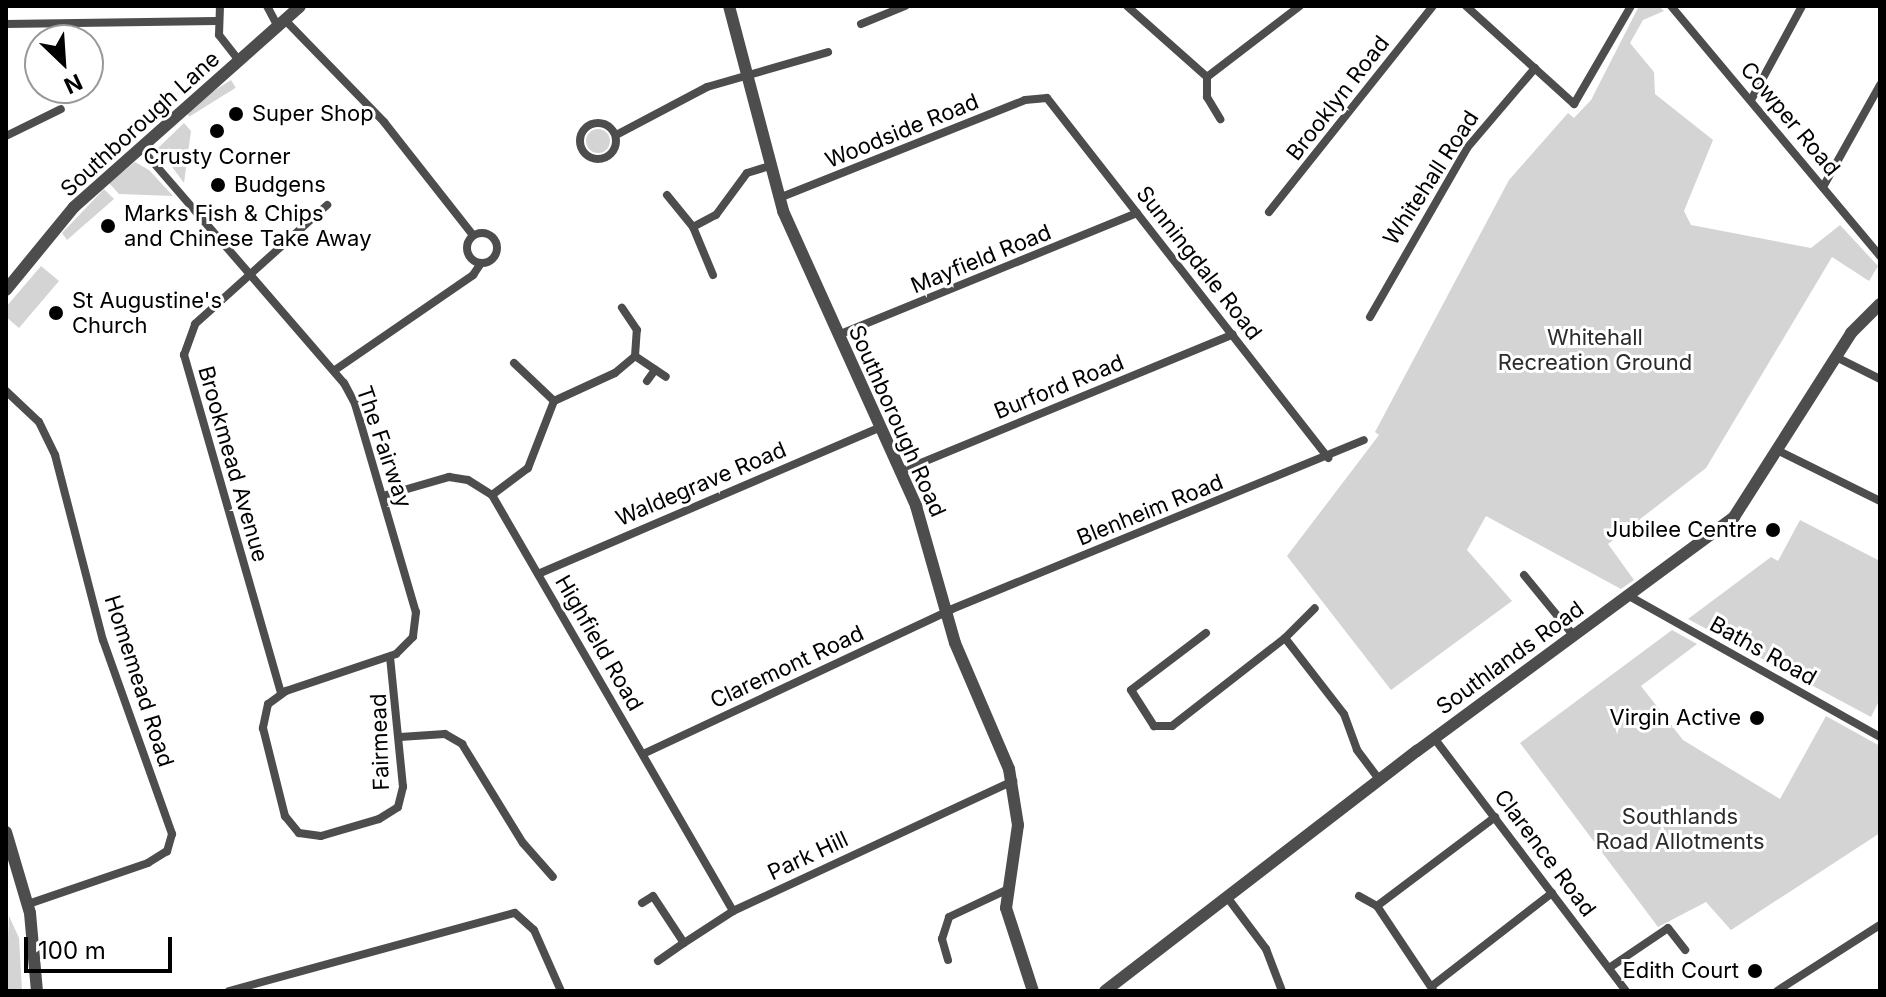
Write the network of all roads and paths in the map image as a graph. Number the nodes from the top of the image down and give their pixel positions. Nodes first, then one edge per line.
1 (220, 6) edge
2 (267, 6) edge
3 (300, 6) edge
4 (729, 6) edge
5 (905, 6) edge
6 (1127, 6) edge
7 (1300, 6) edge
8 (1433, 6) edge
9 (1466, 6) edge
10 (1631, 6) edge
11 (1671, 6) edge
12 (1802, 6) edge
13 (1482, 10) edge
14 (216, 21) junction
15 (280, 22) junction
16 (6, 24) edge
17 (861, 24) dead end
18 (828, 52) dead end
19 (240, 62) junction
20 (1535, 68) junction
21 (746, 77) junction
22 (1207, 77) junction
23 (1880, 85) edge
24 (1038, 96) joint
25 (1751, 100) junction
26 (61, 109) dead end
27 (1220, 119) dead end
28 (618, 134) junction
29 (6, 136) edge
30 (140, 147) junction
31 (770, 166) junction
32 (1823, 187) junction
33 (667, 195) dead end
34 (779, 198) junction
35 (327, 205) dead end
36 (1269, 212) dead end
37 (1137, 213) junction
38 (693, 227) junction
39 (473, 235) junction
40 (1880, 256) edge
41 (481, 263) junction
42 (251, 272) junction
43 (713, 275) dead end
44 (6, 290) edge
45 (1880, 304) edge
46 (1370, 317) dead end
47 (617, 318) dead end
48 (1233, 334) junction
49 (837, 336) junction
50 (635, 356) junction
51 (1836, 357) junction
52 (514, 363) dead end
53 (335, 370) junction
54 (655, 370) junction
55 (666, 377) dead end
56 (1880, 379) edge
57 (647, 381) dead end
58 (6, 391) edge
59 (554, 401) junction
60 (878, 428) junction
61 (1364, 440) dead end
62 (1779, 451) junction
63 (1328, 458) junction
64 (899, 472) junction
65 (492, 495) junction
66 (383, 496) junction
67 (1880, 501) edge
68 (538, 574) junction
69 (1524, 575) dead end
70 (1629, 596) junction
71 (1315, 608) dead end
72 (947, 611) junction
73 (1206, 633) dead end
74 (1574, 636) junction
75 (1285, 638) junction
76 (390, 657) junction
77 (281, 693) junction
78 (400, 737) junction
79 (1880, 737) edge
80 (1434, 738) junction
81 (643, 754) junction
82 (1380, 780) junction
83 (1013, 781) junction
84 (1495, 817) junction
85 (6, 832) edge
86 (557, 858) dead end
87 (546, 866) junction
88 (553, 877) dead end
89 (1006, 890) junction
90 (1552, 893) junction
91 (1359, 896) dead end
92 (1227, 897) junction
93 (642, 903) dead end
94 (28, 904) junction
95 (1377, 906) junction
96 (733, 911) junction
97 (1880, 925) edge
98 (684, 943) junction
99 (1685, 950) dead end
100 (948, 960) dead end
101 (658, 961) dead end
102 (1609, 968) junction
103 (1432, 989) edge
104 (37, 991) edge
105 (229, 991) edge
106 (561, 991) edge
107 (1033, 991) edge
108 (1105, 991) edge
109 (1282, 991) edge
110 (1626, 991) edge
111 (1777, 991) edge

1 - 14 street, Southborough Lane
2 - 15 street
3 - 15 street, Southborough Lane
4 - 21 street, Southborough Road
5 - 17 street
6 - 22 street
7 - 22 street
8 - 36 street, Brooklyn Road
9 - 13 street
10 - 20 street
11 - 25 street, Cowper Road
12 - 25 street
13 - 20 street
14 - 16 street
14 - 19 street, Southborough Lane
15 - 19 street, Southborough Lane
15 - 39 street
18 - 21 street
19 - 30 street, Southborough Lane
20 - 46 street, Whitehall Road
21 - 28 street
21 - 31 street, Southborough Road
22 - 27 street
23 - 32 street
24 - 34 street, Woodside Road
24 - 37 street, Sunningdale Road
25 - 32 street, Cowper Road
26 - 29 street
28 - 28 street
30 - 42 street, The Fairway
30 - 44 street, Southborough Lane
31 - 34 street, Southborough Road
31 - 38 street
32 - 40 street, Cowper Road
33 - 38 street
34 - 49 street, Southborough Road
35 - 42 street, Brookmead Avenue
37 - 48 street, Sunningdale Road
37 - 49 street, Mayfield Road
38 - 43 street
39 - 41 street
39 - 41 street
41 - 53 street
42 - 53 street, The Fairway
42 - 77 street, Brookmead Avenue
45 - 51 street, Southlands Road
47 - 50 street
48 - 63 street, Sunningdale Road
48 - 64 street, Burford Road
49 - 60 street, Southborough Road
50 - 54 street
50 - 59 street
51 - 56 street
51 - 62 street, Southlands Road
52 - 59 street
53 - 66 street, The Fairway
54 - 55 street
54 - 57 street
58 - 94 street, Homemead Road
59 - 65 street
60 - 64 street, Southborough Road
60 - 68 street, Waldegrave Road
61 - 63 street, Blenheim Road
62 - 67 street
62 - 70 street, Southlands Road
63 - 72 street, Blenheim Road
64 - 72 street, Southborough Road
65 - 66 street
65 - 68 street, Highfield Road
66 - 76 street, The Fairway
68 - 81 street, Highfield Road
69 - 74 street
70 - 74 street, Southlands Road
70 - 79 street, Baths Road
71 - 75 street
72 - 81 street, Claremont Road
72 - 83 street, Southborough Road
73 - 75 street
74 - 80 street, Southlands Road
75 - 82 street
76 - 77 street
76 - 78 street, Fairmead
77 - 78 street, Fairmead
78 - 87 street
80 - 82 street, Southlands Road
80 - 84 street, Clarence Road
81 - 96 street, Highfield Road
82 - 92 street, Southlands Road
83 - 89 street, Southborough Road
83 - 96 street, Park Hill
84 - 90 street, Clarence Road
84 - 95 street
85 - 94 street
86 - 87 street
87 - 88 street
89 - 100 street
89 - 107 street, Southborough Road
90 - 102 street, Clarence Road
90 - 103 street
91 - 95 street
92 - 108 street, Southlands Road
92 - 109 street
93 - 98 street
94 - 104 street
95 - 103 street
96 - 98 street, Park Hill
97 - 111 street
98 - 101 street, Park Hill
99 - 102 street
102 - 110 street, Clarence Road
105 - 106 street

